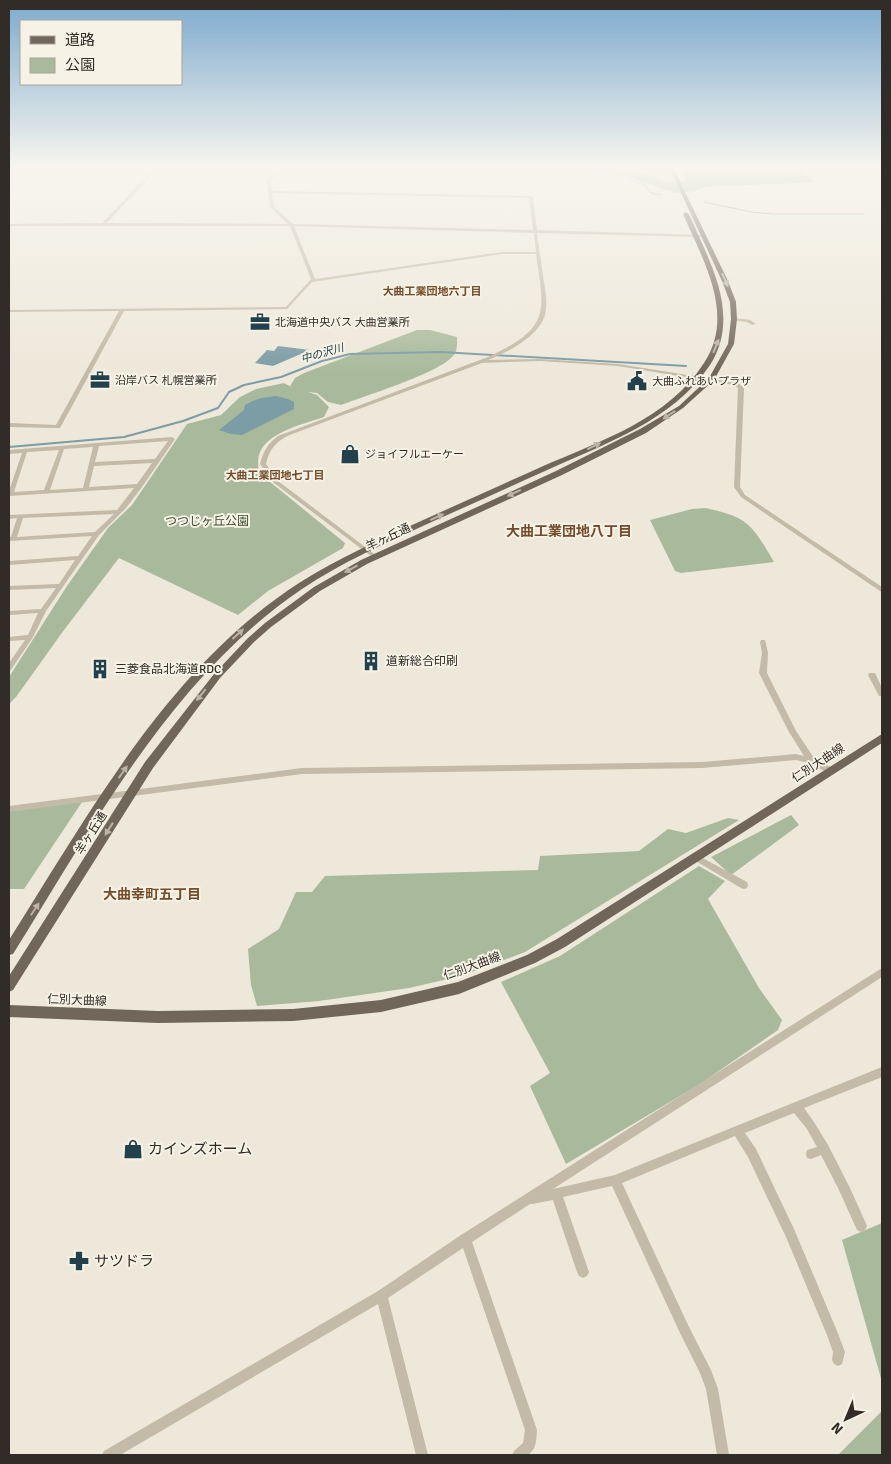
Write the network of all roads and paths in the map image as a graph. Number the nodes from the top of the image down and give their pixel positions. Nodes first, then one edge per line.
1 (295, 235) edge
2 (536, 235) edge
3 (676, 235) edge
4 (694, 236) junction
5 (704, 236) joint
6 (538, 253) junction
7 (313, 281) junction
8 (122, 310) junction
9 (9, 311) edge
10 (734, 320) junction
11 (754, 324) dead end
12 (480, 362) junction
13 (698, 377) junction
14 (712, 379) junction
15 (9, 425) edge
16 (96, 446) junction
17 (62, 448) junction
18 (26, 451) junction
19 (9, 452) edge
20 (157, 461) junction
21 (91, 464) junction
22 (140, 486) junction
23 (86, 489) junction
24 (48, 491) junction
25 (10, 493) edge
26 (118, 512) junction
27 (20, 517) junction
28 (9, 518) edge
29 (97, 534) junction
30 (11, 539) edge
31 (365, 550) junction
32 (375, 557) junction
33 (80, 558) junction
34 (9, 563) edge
35 (60, 586) junction
36 (9, 588) edge
37 (882, 590) edge
38 (43, 611) junction
39 (9, 613) edge
40 (30, 637) junction
41 (9, 639) edge
42 (762, 642) dead end
43 (9, 668) edge
44 (872, 676) dead end
45 (882, 694) edge
46 (882, 738) edge
47 (811, 760) junction
48 (832, 771) junction
49 (131, 793) junction
50 (107, 796) junction
51 (9, 809) edge
52 (697, 858) junction
53 (744, 885) dead end
54 (9, 950) edge
55 (882, 972) edge
56 (9, 986) edge
57 (9, 1012) edge
58 (882, 1072) edge
59 (796, 1106) junction
60 (737, 1130) junction
61 (824, 1149) junction
62 (811, 1154) dead end
63 (615, 1180) junction
64 (556, 1193) junction
65 (526, 1200) junction
66 (862, 1226) dead end
67 (465, 1239) junction
68 (583, 1272) dead end
69 (382, 1295) junction
70 (838, 1360) dead end
71 (108, 1455) edge
72 (422, 1455) edge
73 (518, 1455) edge
74 (723, 1455) edge

1 - 7 street
2 - 6 street
3 - 4 street
4 - 5 street
13 -> 4 main road, 羊ヶ丘通
5 -> 10 main road, 羊ヶ丘通
6 - 7 street
6 - 12 street
7 - 8 street
8 - 9 street
8 - 15 street
10 - 11 street
10 - 14 main road, 羊ヶ丘通
12 - 13 street
12 - 31 street
13 - 14 street
31 -> 13 main road, 羊ヶ丘通
14 -> 32 main road, 羊ヶ丘通
14 - 37 street
16 - 17 street
16 - 20 street
16 - 21 street
17 - 18 street
17 - 24 street
18 - 19 street
18 - 25 street
20 - 21 street
20 - 22 street
21 - 23 street
22 - 23 street
22 - 26 street
23 - 24 street
24 - 25 street
26 - 27 street
26 - 29 street
27 - 28 street
27 - 30 street
29 - 30 street
29 - 33 street
31 - 32 street
50 -> 31 main road, 羊ヶ丘通
32 -> 49 main road, 羊ヶ丘通
33 - 34 street
33 - 35 street
35 - 36 street
35 - 38 street
38 - 39 street
38 - 40 street
40 - 41 street
40 - 43 street
42 - 47 street
44 - 45 street
46 - 48 main road, 仁別大曲線
47 - 48 street
47 - 49 street
48 - 52 main road, 仁別大曲線
49 - 50 street
49 -> 56 main road, 羊ヶ丘通
50 - 51 street
54 -> 50 main road, 羊ヶ丘通
52 - 53 street
52 - 57 main road, 仁別大曲線
55 - 65 street
58 - 59 street
59 - 60 street
59 - 61 street
60 - 63 street
60 - 70 street
61 - 62 street
61 - 66 street
63 - 64 street
63 - 74 street
64 - 65 street
64 - 68 street
65 - 67 street
67 - 69 street
67 - 73 street
69 - 71 street
69 - 72 street

